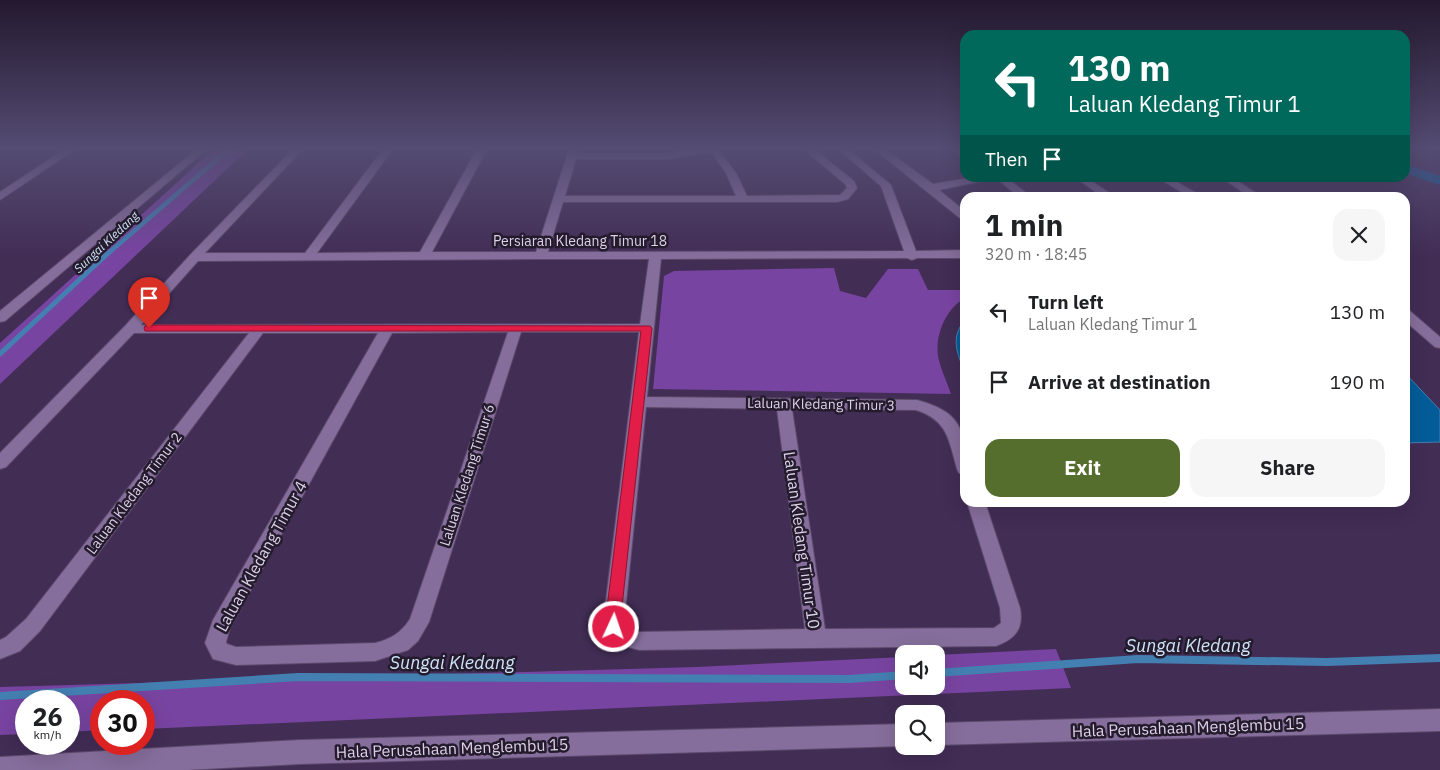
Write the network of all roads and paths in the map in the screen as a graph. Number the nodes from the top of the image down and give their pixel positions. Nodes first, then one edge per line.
1 (18, 185) edge
2 (157, 185) edge
3 (264, 185) edge
4 (361, 185) edge
5 (463, 185) edge
6 (563, 185) edge
7 (738, 185) edge
8 (851, 185) edge
9 (886, 185) edge
10 (927, 185) edge
11 (947, 185) edge
12 (1091, 185) edge
13 (1176, 185) edge
14 (1238, 185) edge
15 (931, 188) junction
16 (1102, 192) edge
17 (1189, 192) edge
18 (1250, 192) edge
19 (0, 197) edge
20 (559, 199) junction
21 (743, 200) junction
22 (960, 214) edge
23 (960, 254) edge
24 (309, 256) junction
25 (424, 256) junction
26 (655, 256) junction
27 (912, 256) junction
28 (195, 257) junction
29 (540, 257) junction
30 (6, 307) edge
31 (0, 318) edge
32 (1410, 318) edge
33 (130, 328) junction
34 (260, 328) junction
35 (388, 328) junction
36 (516, 328) junction
37 (647, 328) junction
38 (1440, 344) edge
39 (638, 402) junction
40 (784, 404) junction
41 (960, 454) edge
42 (0, 463) edge
43 (978, 507) edge
44 (419, 622) joint
45 (816, 638) junction
46 (0, 650) edge
47 (1440, 720) edge
48 (945, 734) edge
49 (895, 735) edge
50 (0, 769) edge

1 - 19 street
2 - 30 street
3 - 28 street
4 - 24 street
5 - 25 street
6 - 20 street
7 - 21 street
8 - 21 street
9 - 27 street
10 - 15 street
11 - 15 street
12 - 16 street
13 - 17 street
14 - 18 street
15 - 22 street
20 - 21 street
20 - 29 street
23 - 27 street, Persiaran Kledang Timur 18
24 - 25 street, Persiaran Kledang Timur 18
24 - 28 street, Persiaran Kledang Timur 18
25 - 29 street, Persiaran Kledang Timur 18
26 - 27 street, Persiaran Kledang Timur 18
26 - 29 street, Persiaran Kledang Timur 18
26 - 37 street
28 - 33 street
30 - 31 street
32 - 38 street
33 - 34 street
33 - 42 street
34 - 35 street
34 - 46 street, Laluan Kledang Timur 2
35 - 36 street
35 - 44 street, Laluan Kledang Timur 4
36 - 37 street
36 - 44 street, Laluan Kledang Timur 6
37 - 39 street
39 - 40 street, Laluan Kledang Timur 3
39 - 45 street
40 - 41 street, Laluan Kledang Timur 3
40 - 45 street, Laluan Kledang Timur 10
43 - 45 street, Laluan Kledang Timur 10
47 - 48 street, Hala Perusahaan Menglembu 15
49 - 50 street, Hala Perusahaan Menglembu 15

